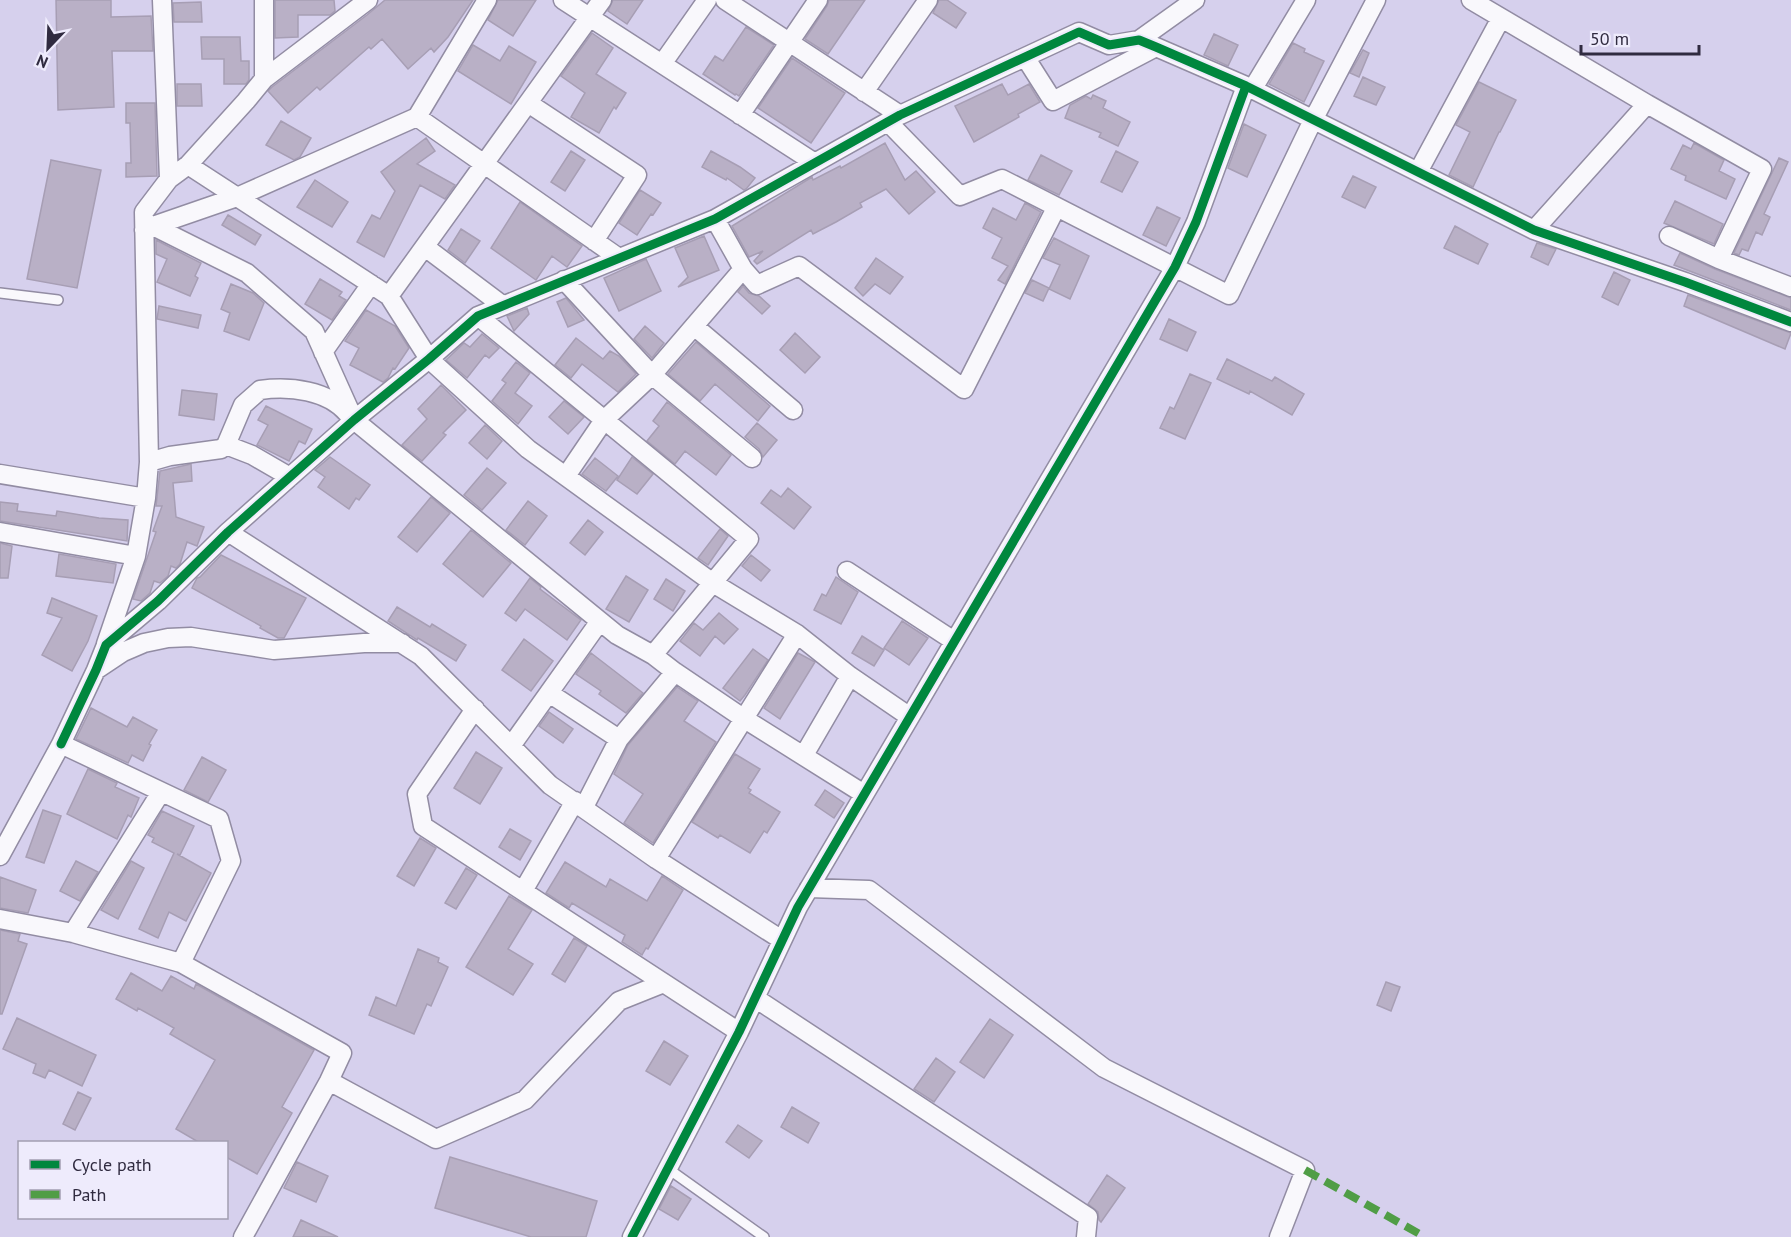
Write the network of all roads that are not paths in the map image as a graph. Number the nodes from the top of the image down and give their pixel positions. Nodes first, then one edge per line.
1 (162, 0) edge
2 (264, 0) edge
3 (368, 0) edge
4 (487, 0) edge
5 (562, 0) edge
6 (602, 0) edge
7 (707, 0) edge
8 (725, 0) edge
9 (818, 0) edge
10 (928, 0) edge
11 (1306, 0) edge
12 (1376, 0) edge
13 (1471, 0) edge
14 (1188, 2) edge
15 (344, 9) edge
16 (590, 17) junction
17 (1501, 18) junction
18 (789, 42) junction
19 (1147, 43) junction
20 (1025, 57) junction
21 (662, 64) junction
22 (264, 79) junction
23 (1249, 88) junction
24 (864, 92) junction
25 (528, 103) junction
26 (1647, 104) junction
27 (740, 115) junction
28 (417, 117) junction
29 (894, 119) junction
30 (1313, 120) junction
31 (815, 163) junction
32 (188, 165) junction
33 (484, 165) junction
34 (1418, 172) junction
35 (169, 179) junction
36 (237, 197) junction
37 (1056, 208) junction
38 (715, 219) junction
39 (149, 228) junction
40 (1534, 231) junction
41 (1669, 236) dead end
42 (594, 241) junction
43 (425, 247) junction
44 (618, 258) junction
45 (1719, 259) junction
46 (1174, 267) junction
47 (743, 269) junction
48 (564, 280) junction
49 (370, 284) junction
50 (1791, 287) edge
51 (0, 293) edge
52 (389, 296) junction
53 (58, 300) dead end
54 (502, 305) junction
55 (478, 316) junction
56 (1791, 322) edge
57 (694, 327) junction
58 (323, 352) junction
59 (429, 359) junction
60 (652, 375) junction
61 (793, 410) dead end
62 (354, 420) junction
63 (604, 420) junction
64 (226, 445) junction
65 (752, 458) dead end
66 (149, 462) junction
67 (0, 474) edge
68 (566, 476) junction
69 (290, 477) junction
70 (146, 498) junction
71 (0, 532) edge
72 (228, 532) junction
73 (136, 556) junction
74 (847, 571) dead end
75 (713, 583) junction
76 (600, 621) junction
77 (797, 634) junction
78 (954, 641) junction
79 (402, 643) junction
80 (106, 645) junction
81 (653, 655) junction
82 (96, 670) junction
83 (675, 672) junction
84 (850, 676) junction
85 (549, 693) junction
86 (475, 709) junction
87 (910, 717) junction
88 (743, 718) junction
89 (619, 739) junction
90 (61, 744) junction
91 (511, 746) junction
92 (804, 755) junction
93 (161, 792) junction
94 (864, 794) junction
95 (579, 804) junction
96 (0, 856) edge
97 (656, 860) junction
98 (809, 888) junction
99 (523, 891) junction
100 (0, 919) edge
101 (74, 933) junction
102 (782, 940) junction
103 (181, 963) junction
104 (664, 983) junction
105 (755, 998) junction
106 (739, 1032) junction
107 (329, 1081) junction
108 (667, 1168) junction
109 (243, 1237) edge
110 (632, 1237) edge
111 (764, 1237) edge
112 (1086, 1237) edge
113 (1279, 1237) edge

1 - 35 street
2 - 22 street
3 - 15 street
4 - 28 street
5 - 16 street
6 - 16 street
7 - 21 street
8 - 18 street
9 - 18 street
10 - 24 street
11 - 23 street
12 - 30 street
13 - 17 street
14 - 19 street
15 - 22 street
16 - 21 street
16 - 25 street
17 - 26 street
17 - 34 street
18 - 24 street
18 - 27 street
19 - 20 street
19 - 20 street
19 - 23 street
20 - 29 street
21 - 27 street
22 - 32 street
23 - 30 street
23 - 46 street
24 - 29 street
25 - 33 street
25 - 42 street
26 - 40 street
26 - 45 street
27 - 31 street
28 - 33 street
28 - 36 street
29 - 31 street
29 - 37 street
30 - 34 street
30 - 46 street
31 - 38 street
32 - 35 street
32 - 36 street
33 - 42 street
33 - 43 street
34 - 40 street
35 - 39 street
36 - 39 street
36 - 49 street
37 - 46 street
37 - 47 street
38 - 44 street
38 - 47 street
39 - 58 street
39 - 66 street
40 - 56 street
41 - 45 street
42 - 44 street
43 - 52 street
43 - 54 street
44 - 48 street
45 - 50 street
46 - 78 street
47 - 57 street
48 - 54 street
48 - 60 street
49 - 52 street
49 - 58 street
51 - 53 lane
52 - 59 street
54 - 55 street
55 - 59 street
55 - 63 street
57 - 60 street
57 - 61 street
58 - 62 street
59 - 62 street
59 - 68 street
60 - 63 street
60 - 65 street
62 - 64 street
62 - 69 street
62 - 76 street
63 - 68 street
63 - 75 street
64 - 66 street
64 - 69 street
66 - 70 street
67 - 70 street
68 - 75 street
69 - 72 street
70 - 73 street
71 - 73 street
72 - 79 street
72 - 80 street
73 - 80 street
74 - 78 street
75 - 77 street
75 - 81 street
76 - 81 street
76 - 85 street
77 - 84 street
77 - 88 street
78 - 87 street
79 - 82 street
79 - 86 street
80 - 82 street
81 - 83 street
82 - 90 street
83 - 88 street
83 - 89 street
84 - 87 street
84 - 92 street
85 - 89 street
85 - 91 street
86 - 91 street
86 - 99 street
87 - 94 street
88 - 92 street
88 - 97 street
89 - 95 street
90 - 93 street
90 - 96 street
91 - 95 street
92 - 94 street
93 - 101 street
93 - 103 street
94 - 98 street
95 - 97 street
95 - 99 street
97 - 102 street
98 - 102 street
98 - 113 street
99 - 104 street
100 - 101 street
101 - 103 street
102 - 105 street
103 - 107 street
104 - 106 street
104 - 107 street
105 - 106 street
105 - 112 street
106 - 108 street
107 - 109 street
108 - 110 street
108 - 111 lane

